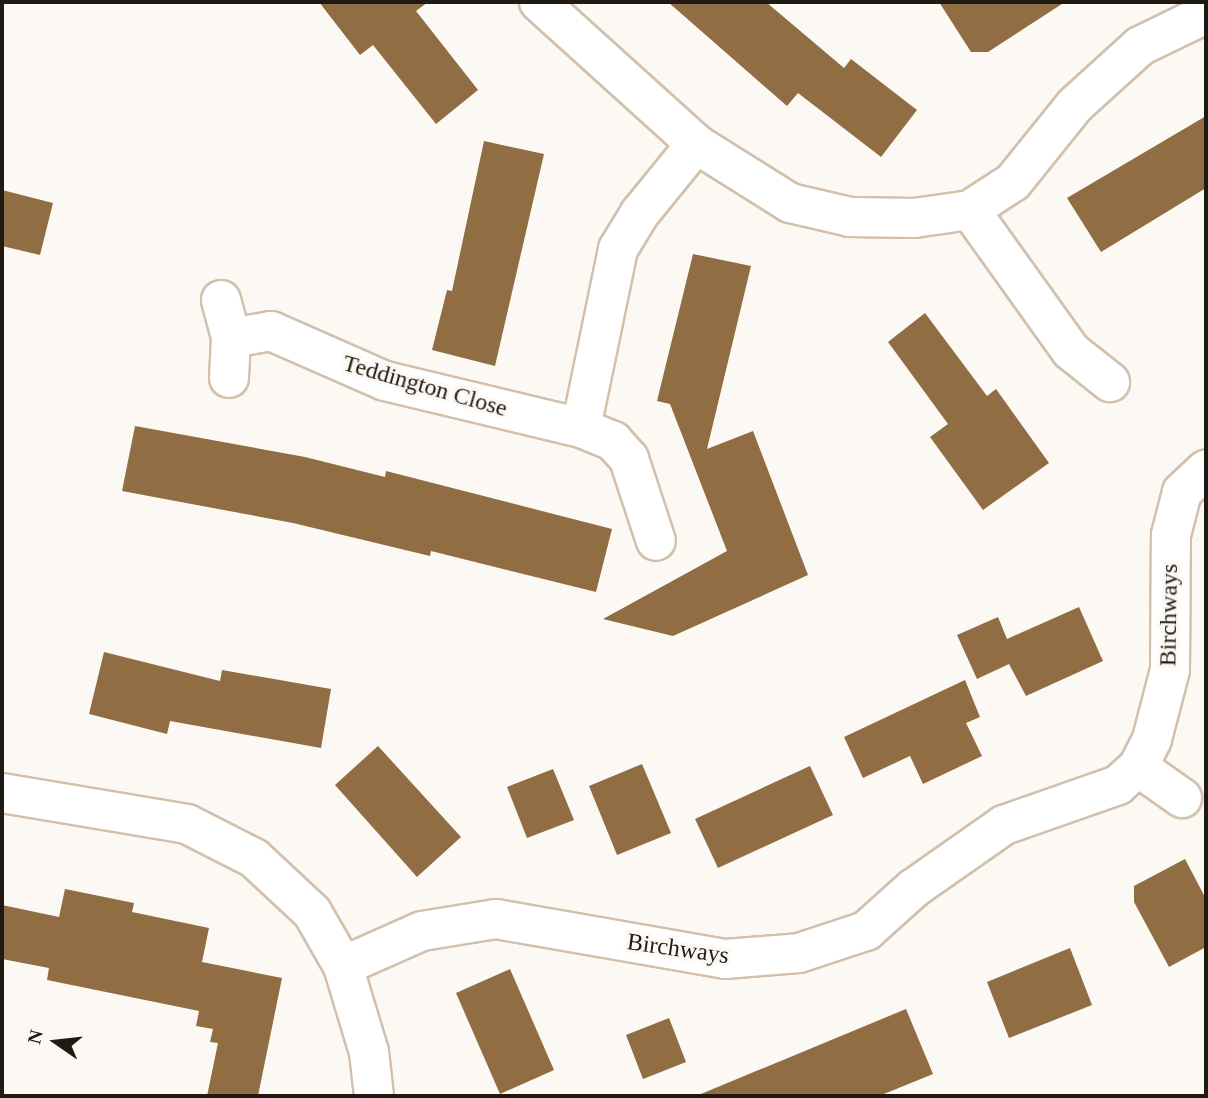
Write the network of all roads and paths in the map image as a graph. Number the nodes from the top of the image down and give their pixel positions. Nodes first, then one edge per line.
1 (539, 2) edge
2 (1206, 14) edge
3 (696, 144) junction
4 (970, 210) junction
5 (221, 300) dead end
6 (231, 338) junction
7 (229, 378) dead end
8 (1110, 382) dead end
9 (597, 434) junction
10 (1206, 470) edge
11 (656, 541) dead end
12 (1138, 767) junction
13 (2, 793) edge
14 (1182, 798) dead end
15 (343, 966) junction
16 (374, 1096) edge

1 - 3 street
2 - 4 street
3 - 4 street
3 - 9 street
4 - 8 street
5 - 6 street
6 - 7 street
6 - 9 street, Teddington Close
9 - 11 street
10 - 12 street, Birchways
12 - 14 street
12 - 15 street, Birchways
13 - 15 street
15 - 16 street

